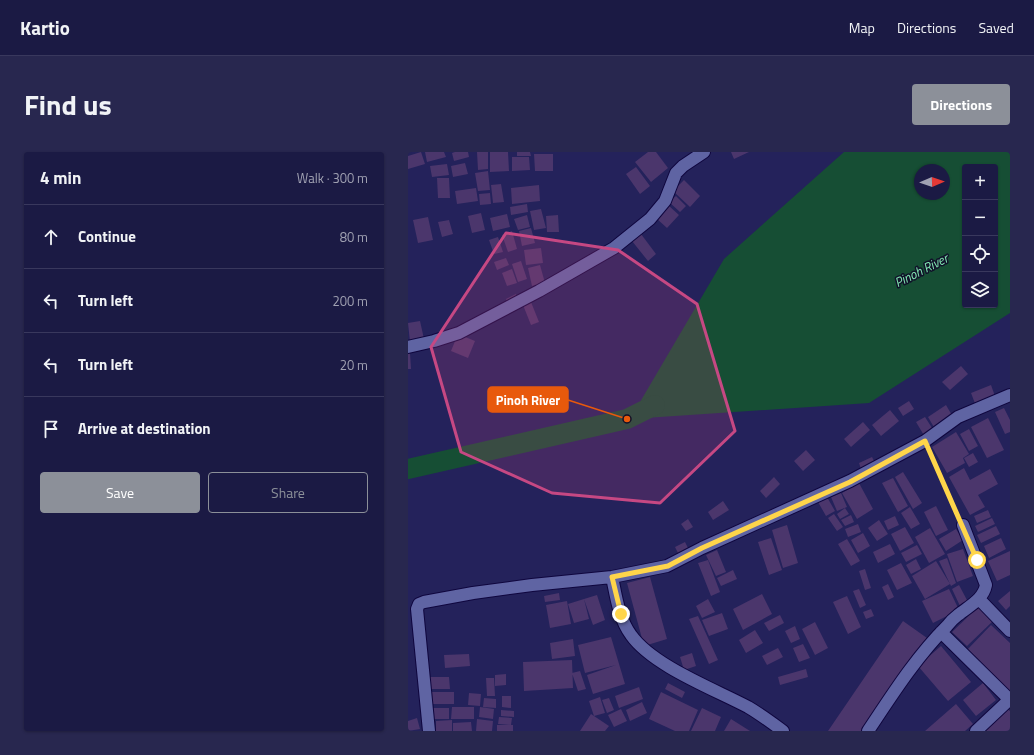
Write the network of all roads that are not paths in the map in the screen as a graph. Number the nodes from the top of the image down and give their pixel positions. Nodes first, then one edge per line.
1 (704, 152) edge
2 (408, 347) edge
3 (1010, 395) edge
4 (963, 525) road end
5 (612, 577) junction
6 (979, 599) junction
7 (1010, 631) edge
8 (941, 632) junction
9 (1010, 699) edge
10 (429, 731) edge
11 (784, 731) edge
12 (868, 731) edge
13 (976, 731) edge

1 - 2 street
3 - 5 street
4 - 6 street
5 - 10 street
5 - 11 street
6 - 7 street
6 - 8 street
8 - 9 street
8 - 12 street
9 - 13 street

